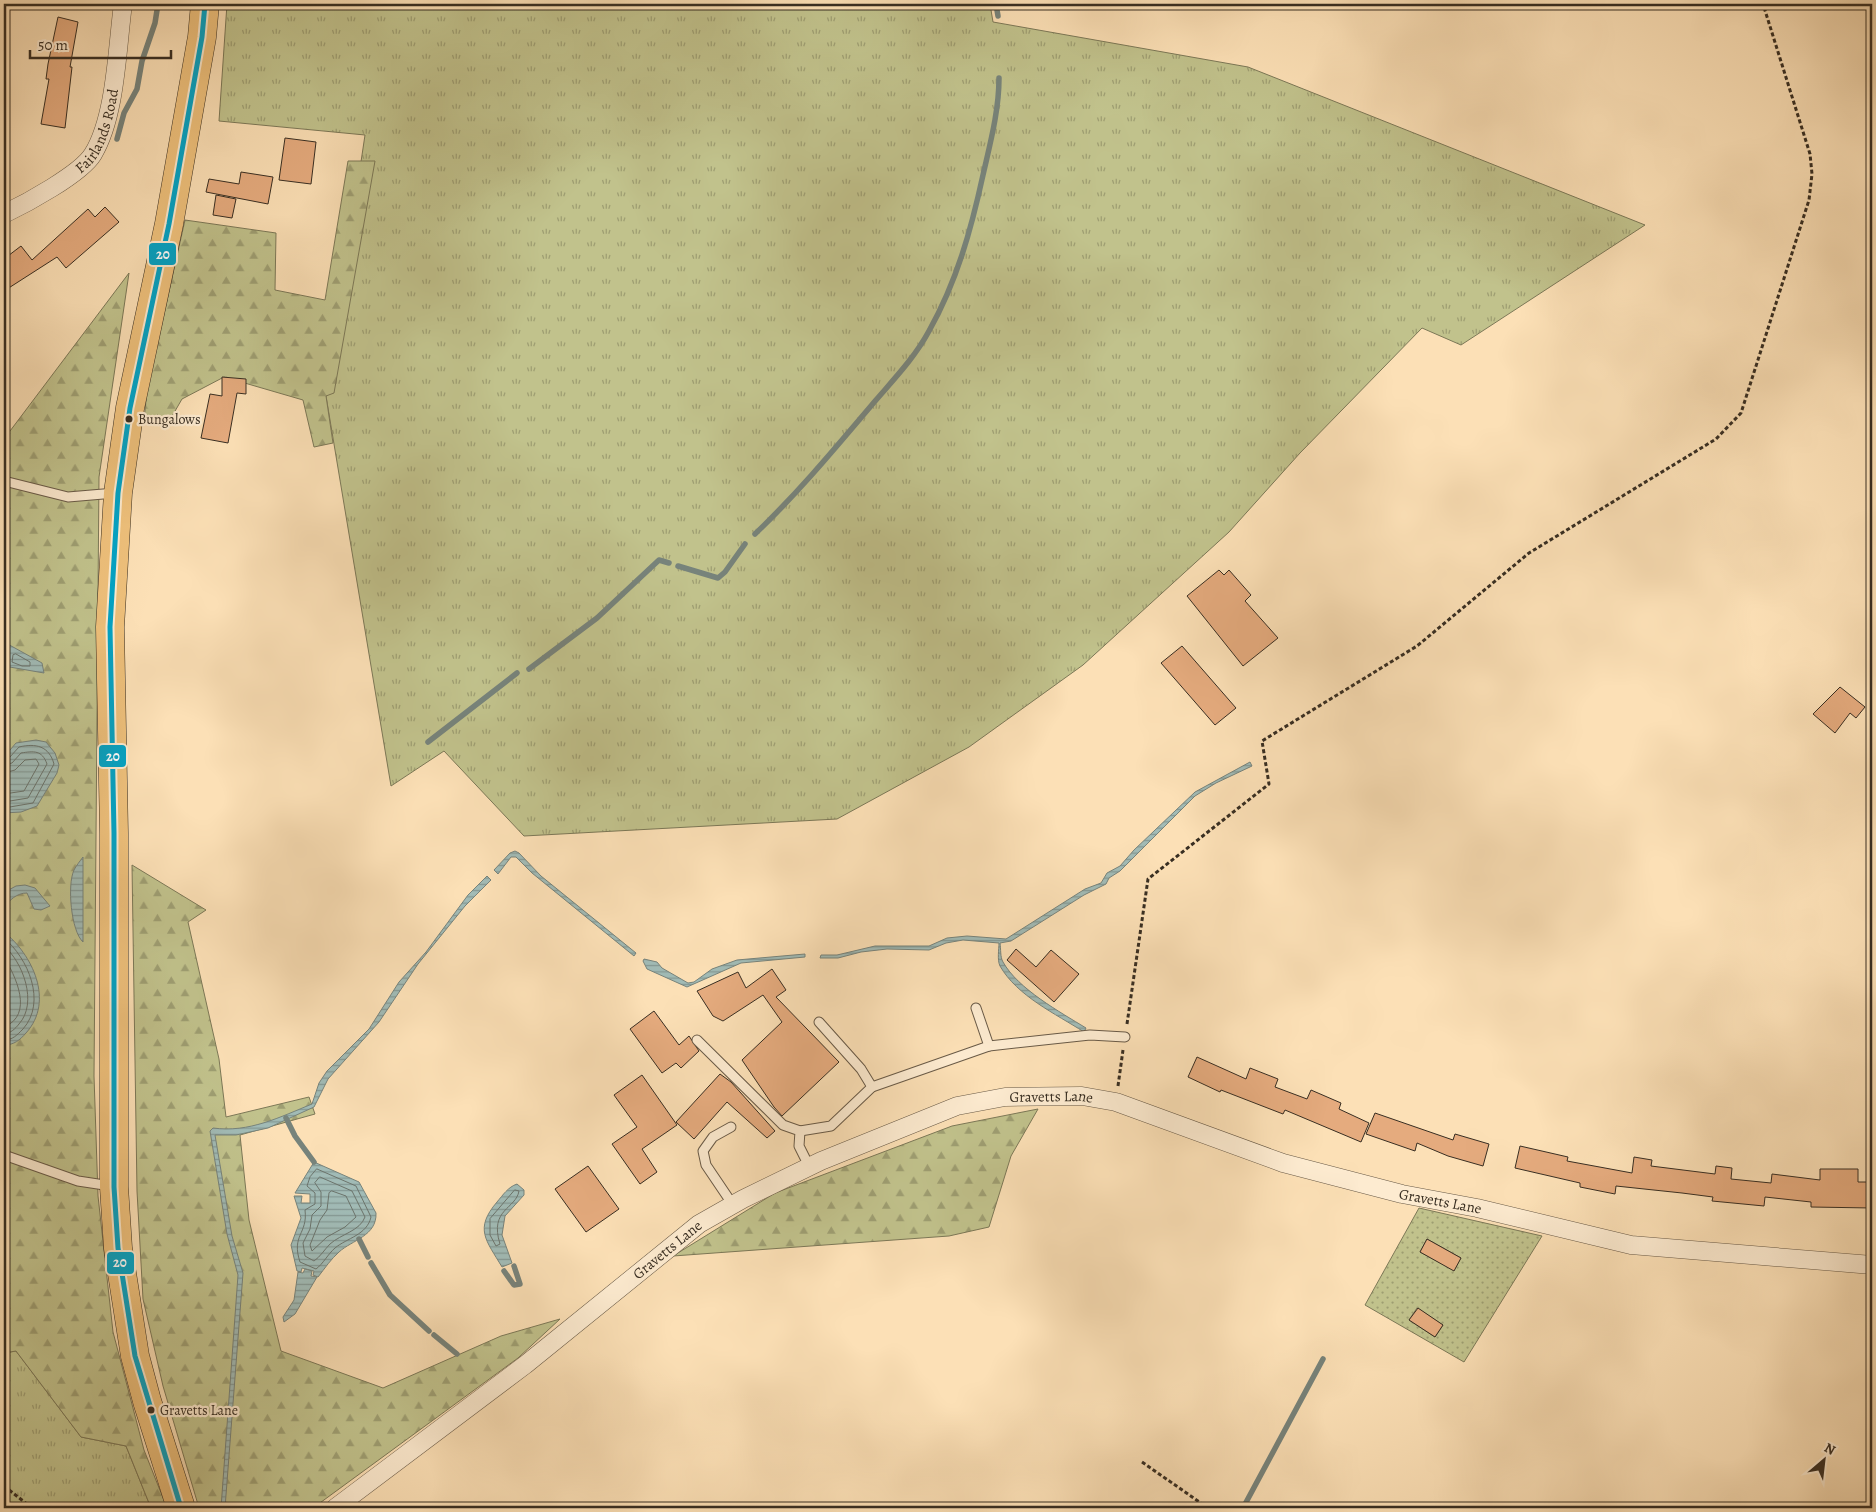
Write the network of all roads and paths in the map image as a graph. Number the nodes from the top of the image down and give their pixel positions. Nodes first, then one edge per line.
1 (123, 4) edge
2 (205, 4) edge
3 (1763, 4) edge
4 (4, 214) edge
5 (4, 481) edge
6 (118, 493) junction
7 (976, 1008) dead end
8 (819, 1022) dead end
9 (1125, 1036) junction
10 (697, 1040) dead end
11 (989, 1046) junction
12 (872, 1087) junction
13 (1116, 1102) junction
14 (730, 1127) dead end
15 (800, 1131) junction
16 (4, 1155) edge
17 (809, 1166) junction
18 (114, 1187) junction
19 (732, 1204) junction
20 (1872, 1265) edge
21 (1142, 1462) dead end
22 (4, 1486) edge
23 (32, 1508) edge
24 (181, 1508) edge
25 (335, 1508) edge
26 (1208, 1508) edge

1 - 4 street, Fairlands Road
2 - 6 main road
3 - 9 path
5 - 6 lane
6 - 18 main road
7 - 11 lane
8 - 12 lane
9 - 11 lane
9 - 13 path
10 - 15 lane
11 - 12 lane
12 - 15 lane
13 - 17 street, Gravetts Lane
13 - 20 street, Gravetts Lane
14 - 19 lane
15 - 17 lane
16 - 18 lane
17 - 19 street, Gravetts Lane
18 - 24 main road
19 - 25 street, Gravetts Lane
21 - 26 path
22 - 23 path

